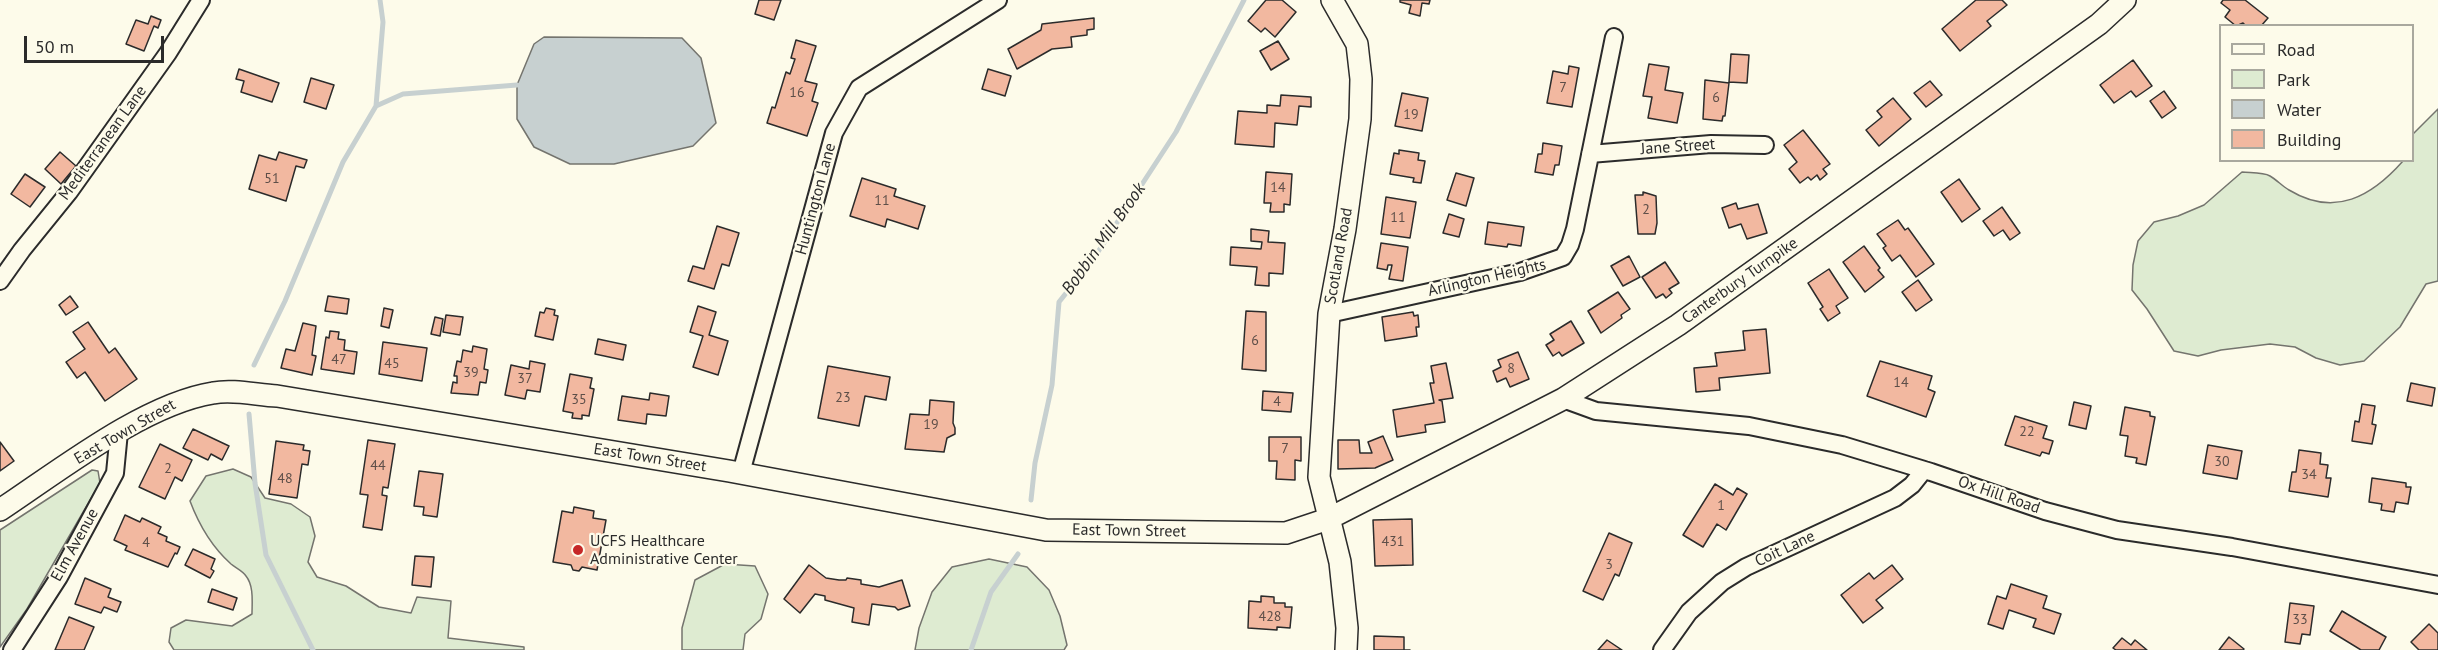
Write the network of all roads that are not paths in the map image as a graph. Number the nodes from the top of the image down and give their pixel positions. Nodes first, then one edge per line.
1 (201, 0) edge
2 (998, 0) edge
3 (1332, 0) edge
4 (2125, 0) edge
5 (1614, 37) dead end
6 (1765, 145) dead end
7 (1590, 154) junction
8 (0, 281) edge
9 (1329, 314) junction
10 (1563, 399) junction
11 (119, 432) junction
12 (1923, 470) junction
13 (741, 473) junction
14 (0, 510) edge
15 (1328, 519) junction
16 (2438, 585) edge
17 (12, 650) edge
18 (1346, 650) edge
19 (1662, 650) edge

1 - 8 street, Mediterranean Lane
2 - 13 street, Huntington Lane
3 - 9 street, Scotland Road
4 - 10 street, Canterbury Turnpike
5 - 7 street, Arlington Heights
6 - 7 street, Jane Street
7 - 9 street, Arlington Heights
9 - 15 street, Scotland Road
10 - 12 street, Ox Hill Road
10 - 15 street, Canterbury Turnpike
11 - 13 street, East Town Street
11 - 14 street, East Town Street
11 - 17 street, Elm Avenue
12 - 16 street, Ox Hill Road
12 - 19 street, Coit Lane
13 - 15 street, East Town Street
15 - 18 street, Scotland Road

